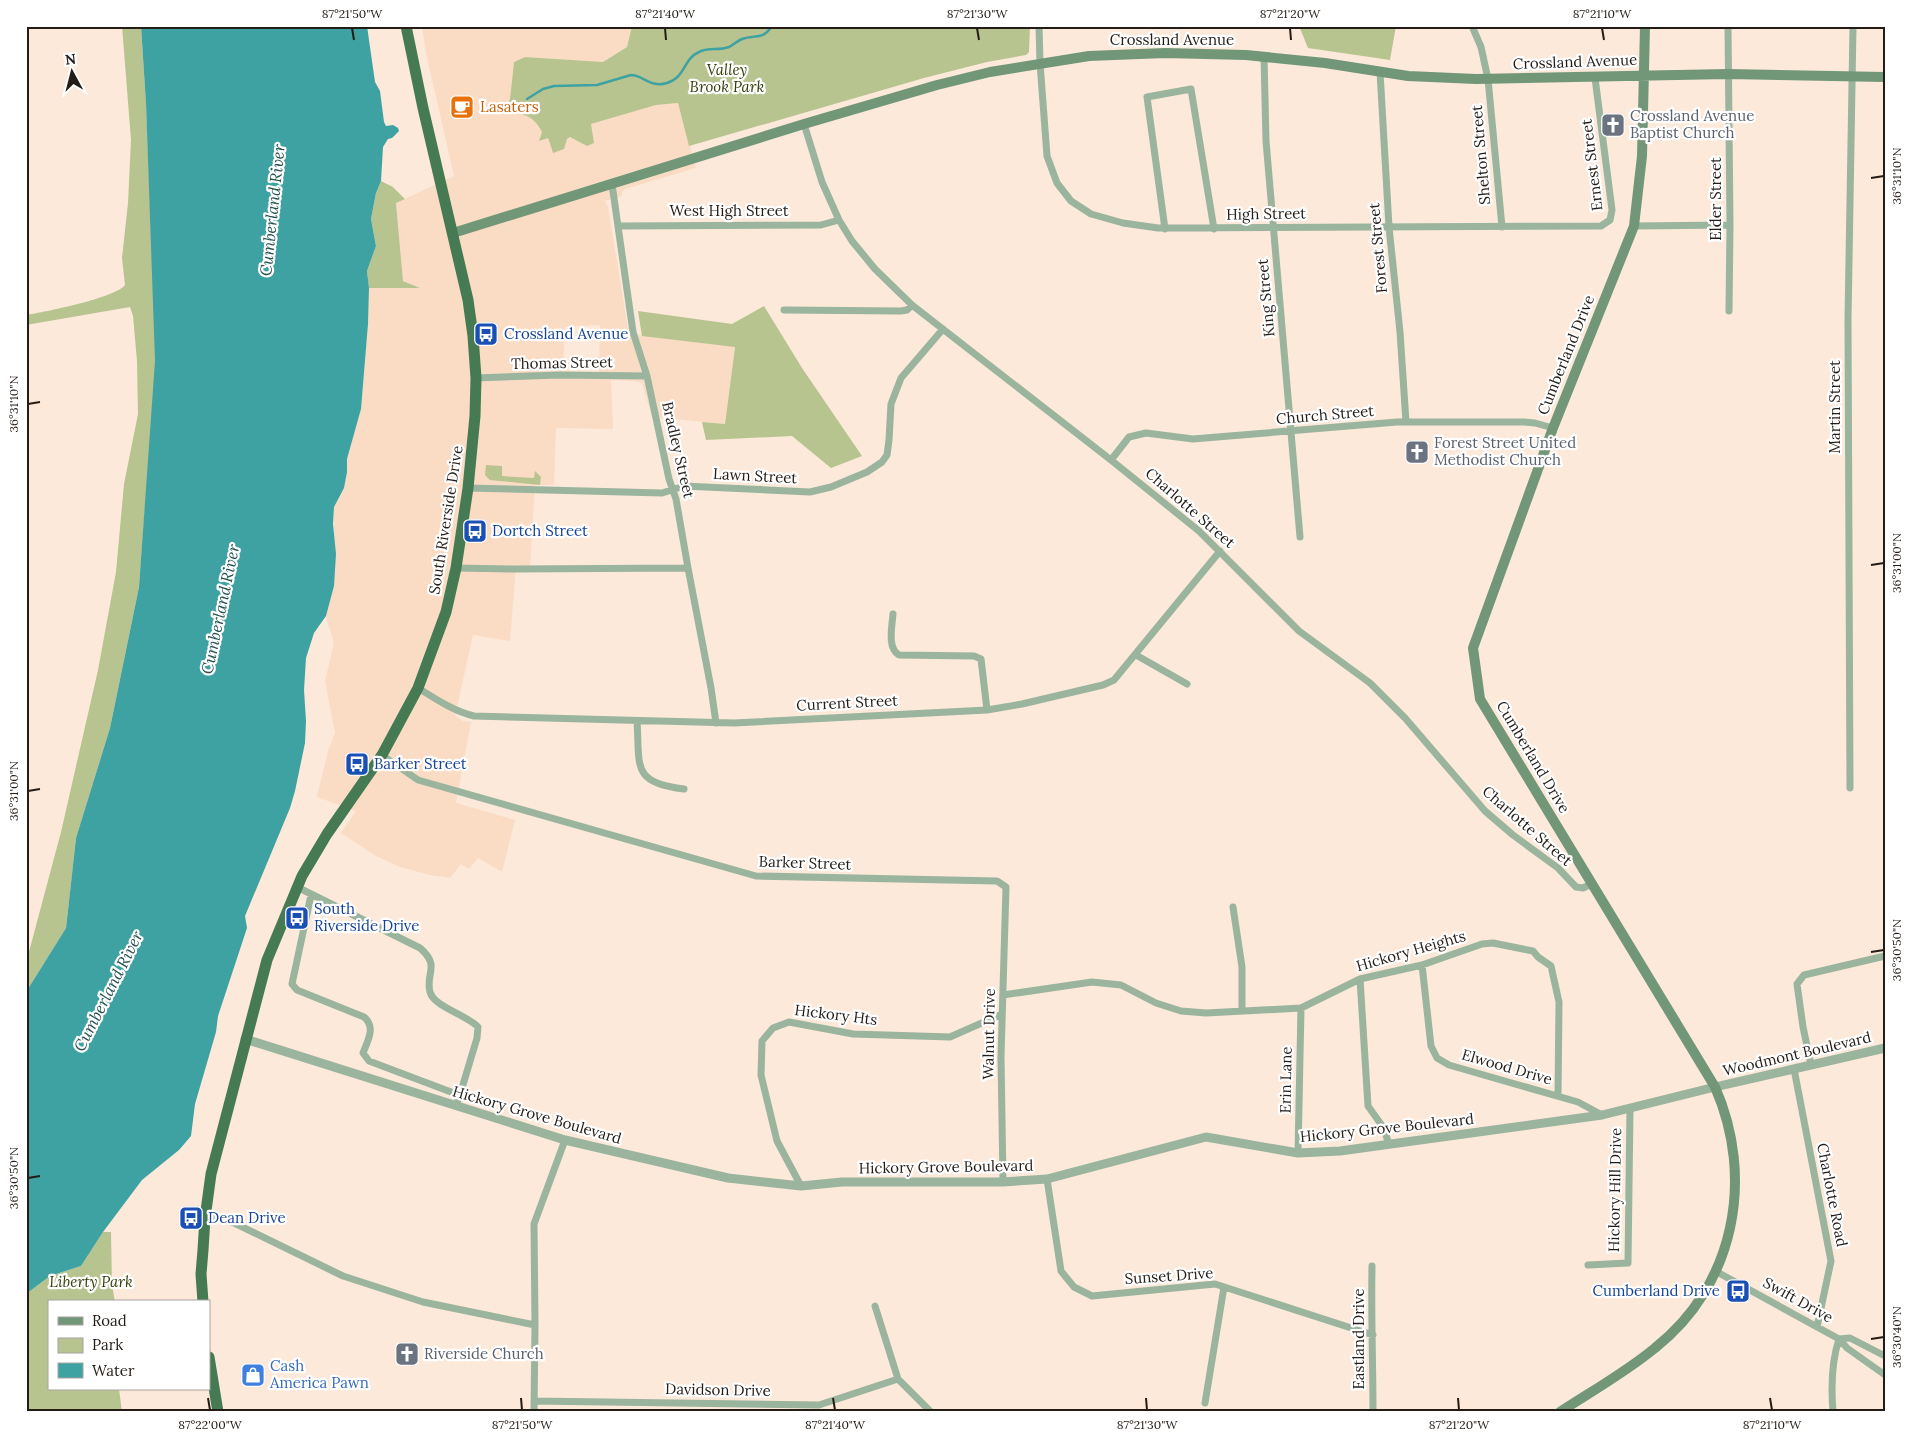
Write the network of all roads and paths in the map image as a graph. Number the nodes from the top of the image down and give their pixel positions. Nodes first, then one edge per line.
1 (406, 26) edge
2 (1039, 26) edge
3 (1472, 26) edge
4 (1645, 26) edge
5 (1728, 26) edge
6 (1853, 26) edge
7 (1264, 56) junction
8 (1040, 63) junction
9 (1380, 72) junction
10 (1728, 74) junction
11 (1645, 75) junction
12 (1853, 77) junction
13 (1885, 77) edge
14 (1595, 78) junction
15 (1488, 79) junction
16 (804, 124) junction
17 (612, 184) junction
18 (839, 220) junction
19 (1610, 220) joint
20 (1730, 225) junction
21 (618, 226) junction
22 (1634, 226) junction
23 (1389, 227) junction
24 (1502, 227) junction
25 (1274, 228) junction
26 (1166, 229) junction
27 (1214, 229) junction
28 (453, 233) junction
29 (912, 304) junction
30 (784, 310) dead end
31 (1729, 311) dead end
32 (943, 329) junction
33 (647, 376) junction
34 (476, 378) junction
35 (1406, 422) junction
36 (1553, 428) junction
37 (1292, 431) junction
38 (1111, 460) junction
39 (468, 488) junction
40 (673, 489) junction
41 (1300, 537) dead end
42 (1220, 551) junction
43 (456, 568) junction
44 (688, 568) junction
45 (892, 614) dead end
46 (1136, 654) junction
47 (1187, 684) dead end
48 (418, 688) junction
49 (987, 710) junction
50 (637, 720) junction
51 (716, 723) junction
52 (382, 755) junction
53 (1850, 788) dead end
54 (684, 789) dead end
55 (1591, 884) junction
56 (298, 887) junction
57 (1006, 887) joint
58 (311, 895) junction
59 (1233, 907) dead end
60 (1885, 956) edge
61 (1422, 965) junction
62 (1360, 979) junction
63 (1003, 994) junction
64 (1302, 1008) junction
65 (1242, 1011) junction
66 (1002, 1014) junction
67 (245, 1039) junction
68 (1885, 1048) edge
69 (1811, 1065) junction
70 (1794, 1069) junction
71 (1715, 1087) junction
72 (459, 1093) junction
73 (1558, 1096) junction
74 (457, 1106) junction
75 (1630, 1108) junction
76 (1602, 1115) junction
77 (565, 1140) junction
78 (1389, 1144) junction
79 (1298, 1153) junction
80 (1047, 1179) junction
81 (1003, 1182) junction
82 (800, 1186) junction
83 (205, 1218) junction
84 (1588, 1265) dead end
85 (1372, 1266) dead end
86 (1717, 1272) junction
87 (1224, 1287) junction
88 (203, 1300) edge
89 (875, 1306) dead end
90 (535, 1325) junction
91 (1817, 1327) junction
92 (1374, 1335) junction
93 (1838, 1339) junction
94 (1885, 1356) edge
95 (210, 1363) edge
96 (1885, 1375) edge
97 (898, 1379) junction
98 (534, 1401) junction
99 (1205, 1403) dead end
100 (218, 1412) edge
101 (534, 1412) edge
102 (931, 1412) edge
103 (1373, 1412) edge
104 (1560, 1412) edge
105 (1833, 1412) edge

1 - 28 highway, South Riverside Drive
2 - 8 street, High Street
3 - 15 street, Shelton Street
4 - 11 main road, Cumberland Drive
5 - 10 street, Elder Street
6 - 12 street, Martin Street
7 - 8 main road, Crossland Avenue
7 - 9 main road, Crossland Avenue
7 - 25 street, King Street
8 - 16 main road, Crossland Avenue
8 - 26 street, High Street
9 - 15 main road, Crossland Avenue
9 - 23 street, Forest Street
10 - 11 main road, Crossland Avenue
10 - 12 main road, Crossland Avenue
10 - 20 street, Elder Street
11 - 14 main road, Crossland Avenue
11 - 22 main road, Cumberland Drive
12 - 13 main road, Crossland Avenue
12 - 53 street, Martin Street
14 - 15 main road, Crossland Avenue
14 - 19 street, Ernest Street
15 - 24 street, Shelton Street
16 - 17 main road, Crossland Avenue
16 - 18 street, Charlotte Street
17 - 21 street, Bradley Street
17 - 28 main road, Crossland Avenue
18 - 21 street, West High Street
18 - 29 street, Charlotte Street
19 - 24 street, High Street
20 - 22 street
20 - 31 street, Elder Street
21 - 33 street, Bradley Street
22 - 36 main road, Cumberland Drive
23 - 24 street, High Street
23 - 25 street, High Street
23 - 35 street, Forest Street
25 - 27 street, High Street
25 - 37 street, King Street
26 - 27 street, High Street
26 - 27 street
28 - 34 highway, South Riverside Drive
29 - 30 street
29 - 32 street, Charlotte Street
32 - 38 street, Charlotte Street
32 - 40 street, Lawn Street
33 - 34 street, Thomas Street
33 - 40 street, Bradley Street
34 - 39 highway, South Riverside Drive
35 - 36 street, Church Street
35 - 37 street, Church Street
36 - 55 main road, Cumberland Drive
37 - 38 street, Church Street
37 - 41 street, King Street
38 - 42 street, Charlotte Street
39 - 40 street, Lawn Street
39 - 43 highway, South Riverside Drive
40 - 44 street, Bradley Street
42 - 46 street, Current Street
42 - 55 street, Charlotte Street
43 - 44 street
43 - 48 highway, South Riverside Drive
44 - 51 street, Bradley Street
45 - 49 street
46 - 47 street
46 - 49 street, Current Street
48 - 50 street, Current Street
48 - 52 highway, South Riverside Drive
49 - 51 street, Current Street
50 - 51 street, Current Street
50 - 54 street
52 - 56 highway, South Riverside Drive
52 - 57 street, Barker Street
55 - 71 main road, Cumberland Drive
56 - 58 street
56 - 67 highway, South Riverside Drive
57 - 63 street, Walnut Drive
58 - 72 street
58 - 72 street
59 - 65 street
60 - 69 street
61 - 62 street, Hickory Heights
61 - 73 street, Elwood Drive
61 - 73 street, Hickory Heights
62 - 64 street, Hickory Heights
62 - 78 street
63 - 65 street, Hickory Heights
63 - 66 street, Walnut Drive
64 - 65 street, Hickory Heights
64 - 79 street, Erin Lane
66 - 81 street, Walnut Drive
66 - 82 street, Hickory Hts
67 - 74 street, Hickory Grove Boulevard
67 - 83 highway, South Riverside Drive
68 - 69 street, Woodmont Boulevard
69 - 70 street, Woodmont Boulevard
70 - 71 street, Woodmont Boulevard
70 - 91 street, Charlotte Road
71 - 75 street, Hickory Grove Boulevard
71 - 86 main road, Cumberland Drive
72 - 74 street
73 - 76 street, Elwood Drive
74 - 77 street, Hickory Grove Boulevard
75 - 76 street, Hickory Grove Boulevard
75 - 84 street, Hickory Hill Drive
76 - 78 street, Hickory Grove Boulevard
77 - 82 street, Hickory Grove Boulevard
77 - 90 street
78 - 79 street, Hickory Grove Boulevard
79 - 80 street, Hickory Grove Boulevard
80 - 81 street, Hickory Grove Boulevard
80 - 87 street, Sunset Drive
81 - 82 street, Hickory Grove Boulevard
83 - 88 highway, South Riverside Drive
83 - 90 street
85 - 92 street, Eastland Drive
86 - 91 street, Swift Drive
86 - 104 main road, Cumberland Drive
87 - 92 street, Sunset Drive
87 - 99 street
89 - 97 street
90 - 98 street
91 - 93 street, Swift Drive
92 - 103 street, Eastland Drive
93 - 94 street, Swift Drive
93 - 96 street, Swift Drive
93 - 105 street
95 - 100 highway
97 - 98 street, Davidson Drive
97 - 102 street
98 - 101 street

